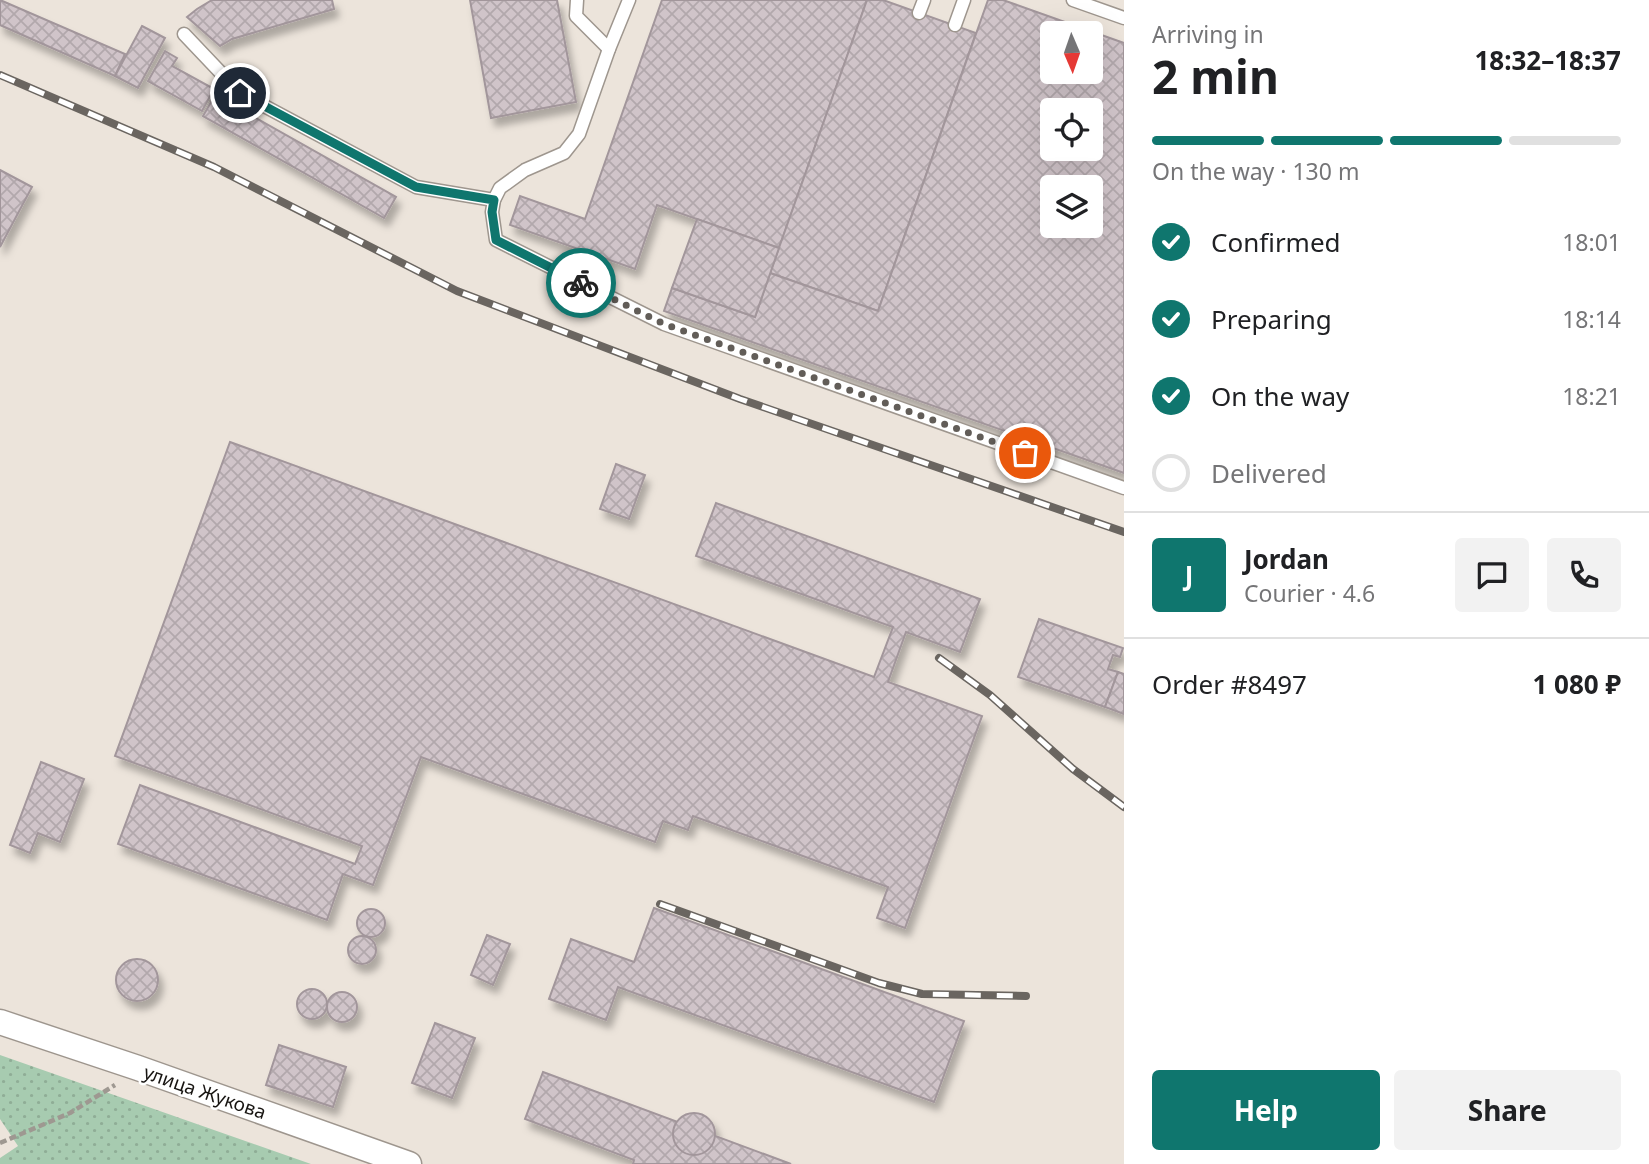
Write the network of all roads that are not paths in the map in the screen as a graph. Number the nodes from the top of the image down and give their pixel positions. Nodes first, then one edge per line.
1 (577, 0) edge
2 (629, 0) edge
3 (964, 0) edge
4 (1073, 0) edge
5 (1124, 18) edge
6 (954, 25) dead end
7 (184, 34) dead end
8 (609, 49) junction
9 (494, 200) junction
10 (1124, 488) edge
11 (0, 1022) edge
12 (410, 1164) edge

1 - 8 lane
2 - 8 lane
3 - 6 lane
4 - 5 lane
7 - 9 lane
8 - 9 lane
9 - 10 lane
11 - 12 street, улица Жукова

